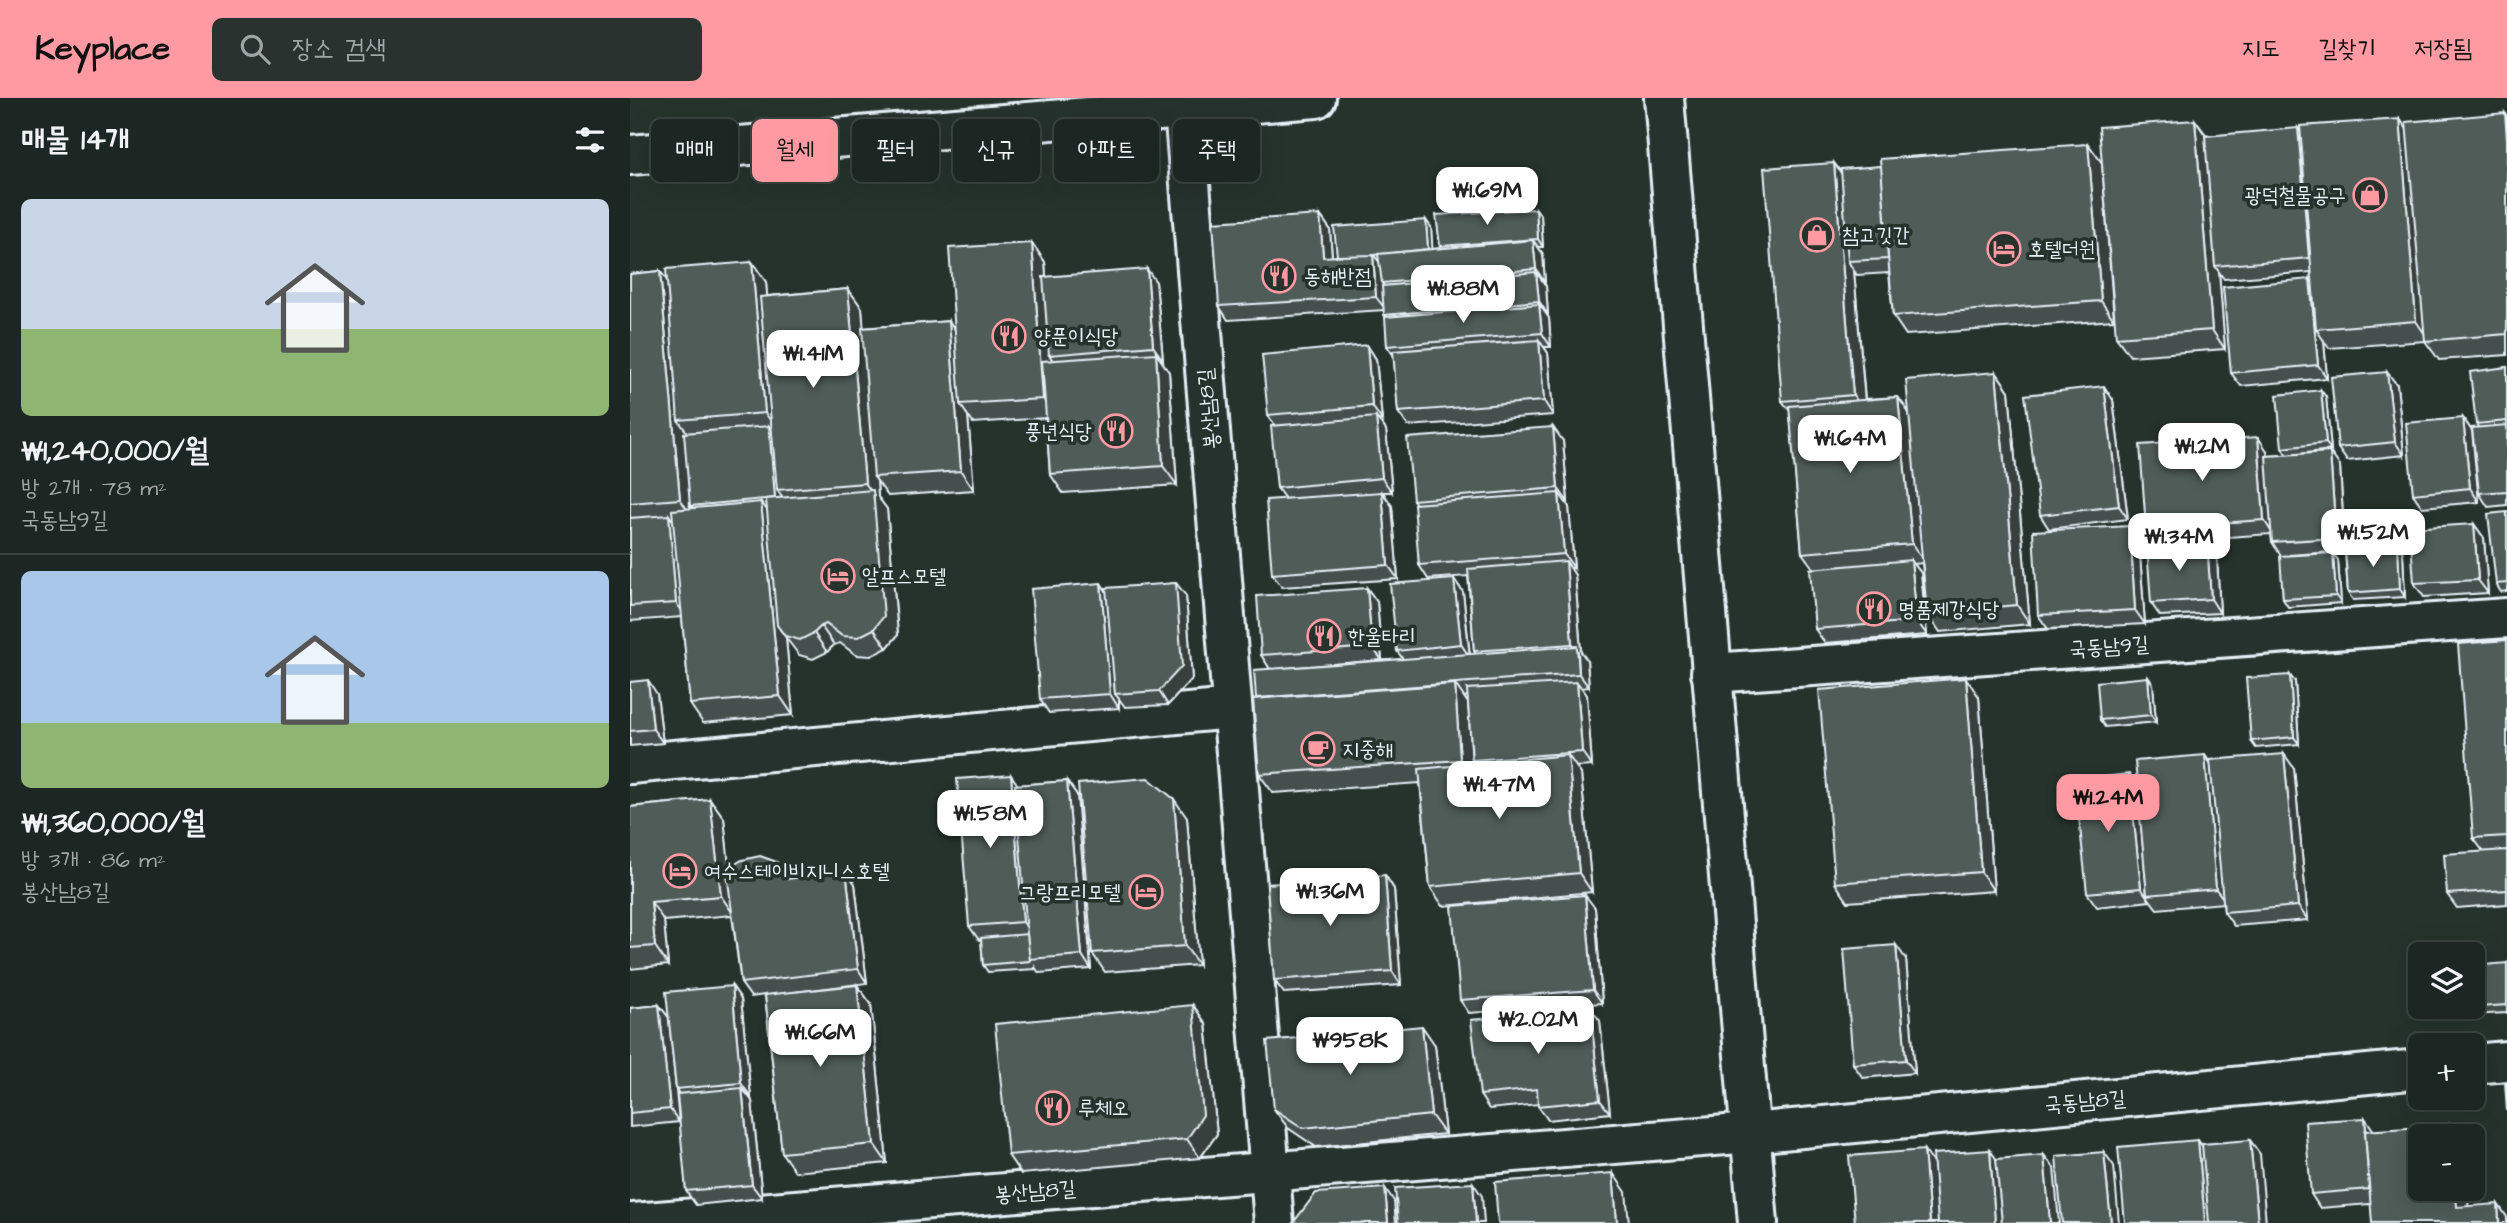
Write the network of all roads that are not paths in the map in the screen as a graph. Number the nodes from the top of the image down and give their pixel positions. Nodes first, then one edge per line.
1 (1316, 98) edge
2 (1664, 98) edge
3 (1184, 109) junction
4 (630, 155) edge
5 (2507, 618) edge
6 (1712, 673) junction
7 (1232, 709) junction
8 (630, 764) edge
9 (2507, 1061) edge
10 (2485, 1063) edge
11 (2408, 1070) edge
12 (1751, 1133) junction
13 (1270, 1172) junction
14 (633, 1223) edge
15 (1274, 1223) edge
16 (1758, 1223) edge

1 - 3 street
2 - 6 street
3 - 4 street
3 - 7 street, 봉산남8길
5 - 6 street, 국동남9길
6 - 12 street
7 - 8 street
7 - 13 street, 봉산남8길
9 - 10 street
11 - 12 street, 국동남8길
12 - 13 street, 국동남8길
12 - 16 street
13 - 14 street, 봉산남8길
13 - 15 street, 봉산남8길

